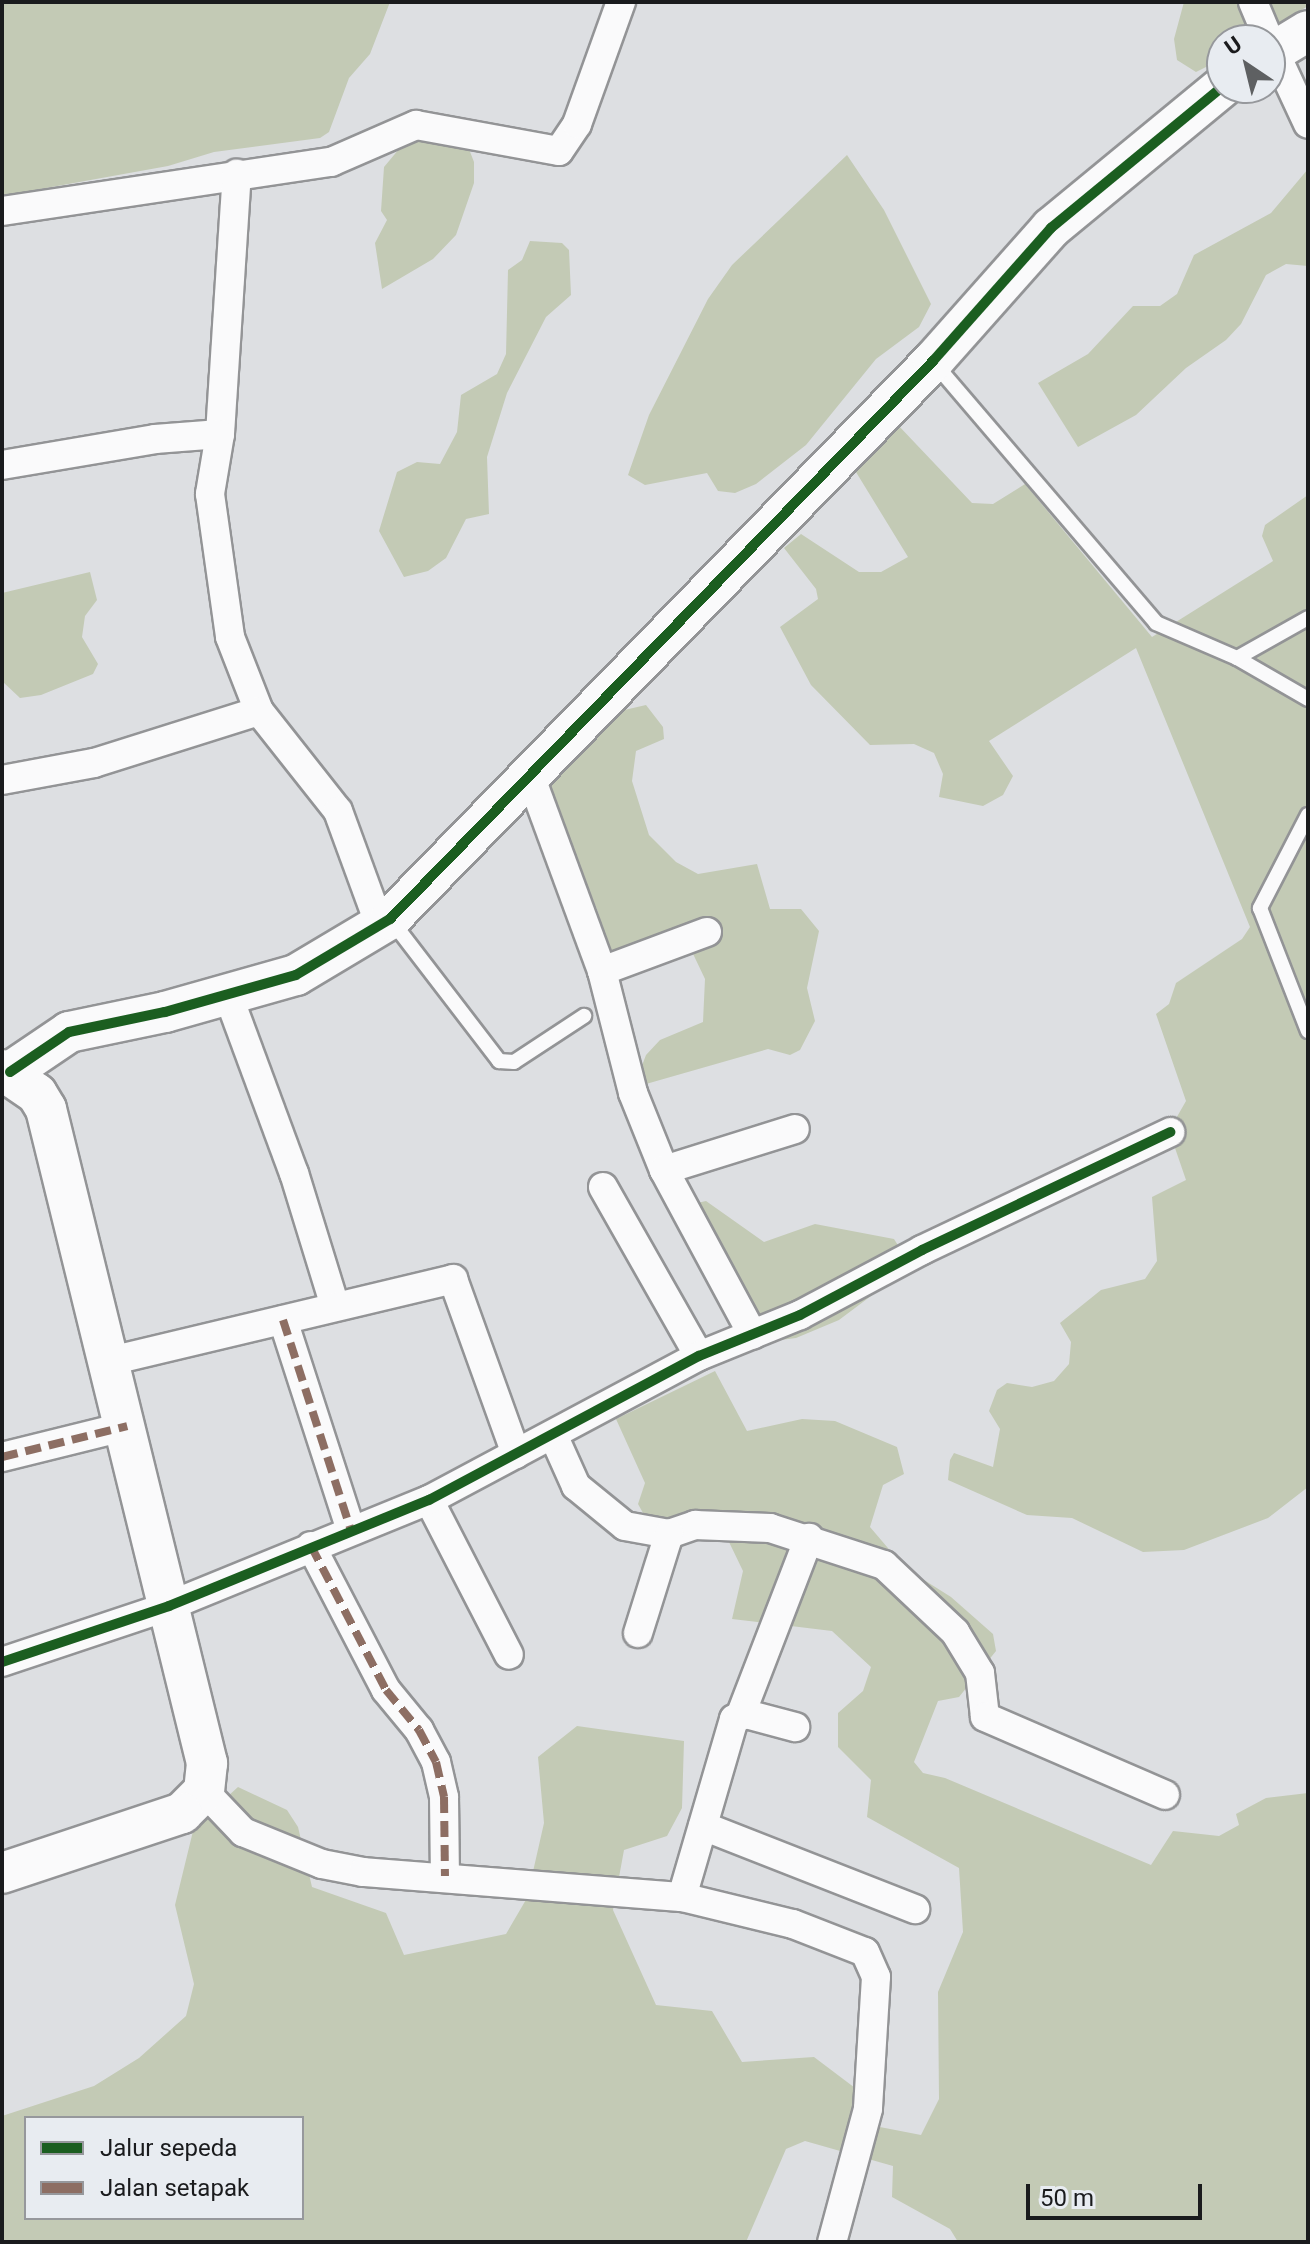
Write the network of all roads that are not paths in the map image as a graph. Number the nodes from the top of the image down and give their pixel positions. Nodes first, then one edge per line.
1 (621, 2) edge
2 (1253, 2) edge
3 (1262, 24) edge
4 (1308, 31) edge
5 (1286, 41) edge
6 (1286, 78) edge
7 (1206, 100) edge
8 (1308, 124) edge
9 (237, 174) junction
10 (2, 211) edge
11 (933, 361) junction
12 (220, 434) junction
13 (2, 465) edge
14 (1308, 618) edge
15 (1237, 658) junction
16 (1303, 696) edge
17 (1308, 710) edge
18 (259, 711) junction
19 (531, 778) junction
20 (2, 780) edge
21 (1308, 815) edge
22 (385, 923) junction
23 (707, 932) dead end
24 (602, 971) junction
25 (228, 995) junction
26 (584, 1016) dead end
27 (1308, 1031) edge
28 (6, 1071) edge
29 (795, 1129) dead end
30 (1170, 1132) dead end
31 (664, 1170) junction
32 (603, 1187) dead end
33 (335, 1306) junction
34 (283, 1320) junction
35 (753, 1335) junction
36 (699, 1356) junction
37 (110, 1361) junction
38 (127, 1426) junction
39 (554, 1437) junction
40 (516, 1454) junction
41 (2, 1457) edge
42 (429, 1500) junction
43 (351, 1530) junction
44 (669, 1534) junction
45 (809, 1538) junction
46 (311, 1546) junction
47 (169, 1606) junction
48 (638, 1633) dead end
49 (509, 1655) dead end
50 (2, 1662) edge
51 (741, 1714) junction
52 (795, 1727) dead end
53 (204, 1791) junction
54 (1165, 1795) dead end
55 (703, 1826) junction
56 (2, 1873) edge
57 (445, 1876) junction
58 (682, 1897) junction
59 (915, 1909) dead end
60 (832, 2242) edge

1 - 9 street
2 - 3 street
4 - 5 street
6 - 8 street
7 - 11 street
9 - 10 street
9 - 12 street
11 - 15 lane
11 - 19 street
12 - 13 street
12 - 18 street
14 - 15 lane
15 - 16 lane
16 - 17 lane
18 - 20 street
18 - 22 street
19 - 22 street
19 - 24 street
21 - 27 lane
22 - 25 street
22 - 26 lane
23 - 24 street
24 - 31 street
25 - 28 street
25 - 33 street
28 - 37 street
29 - 31 street
30 - 35 street
31 - 35 street
32 - 36 street
33 - 34 street
33 - 40 street
34 - 37 street
34 - 43 street
35 - 36 street
36 - 39 street
37 - 38 street
38 - 41 street
38 - 47 street
39 - 40 street
39 - 44 street
40 - 42 street
42 - 43 street
42 - 49 street
43 - 46 street
44 - 45 street
44 - 48 street
45 - 51 street
45 - 54 street
46 - 47 street
46 - 57 street
47 - 50 street
47 - 53 street
51 - 52 street
51 - 55 street
53 - 56 street
53 - 57 street
55 - 58 street
55 - 59 street
57 - 58 street
58 - 60 street

